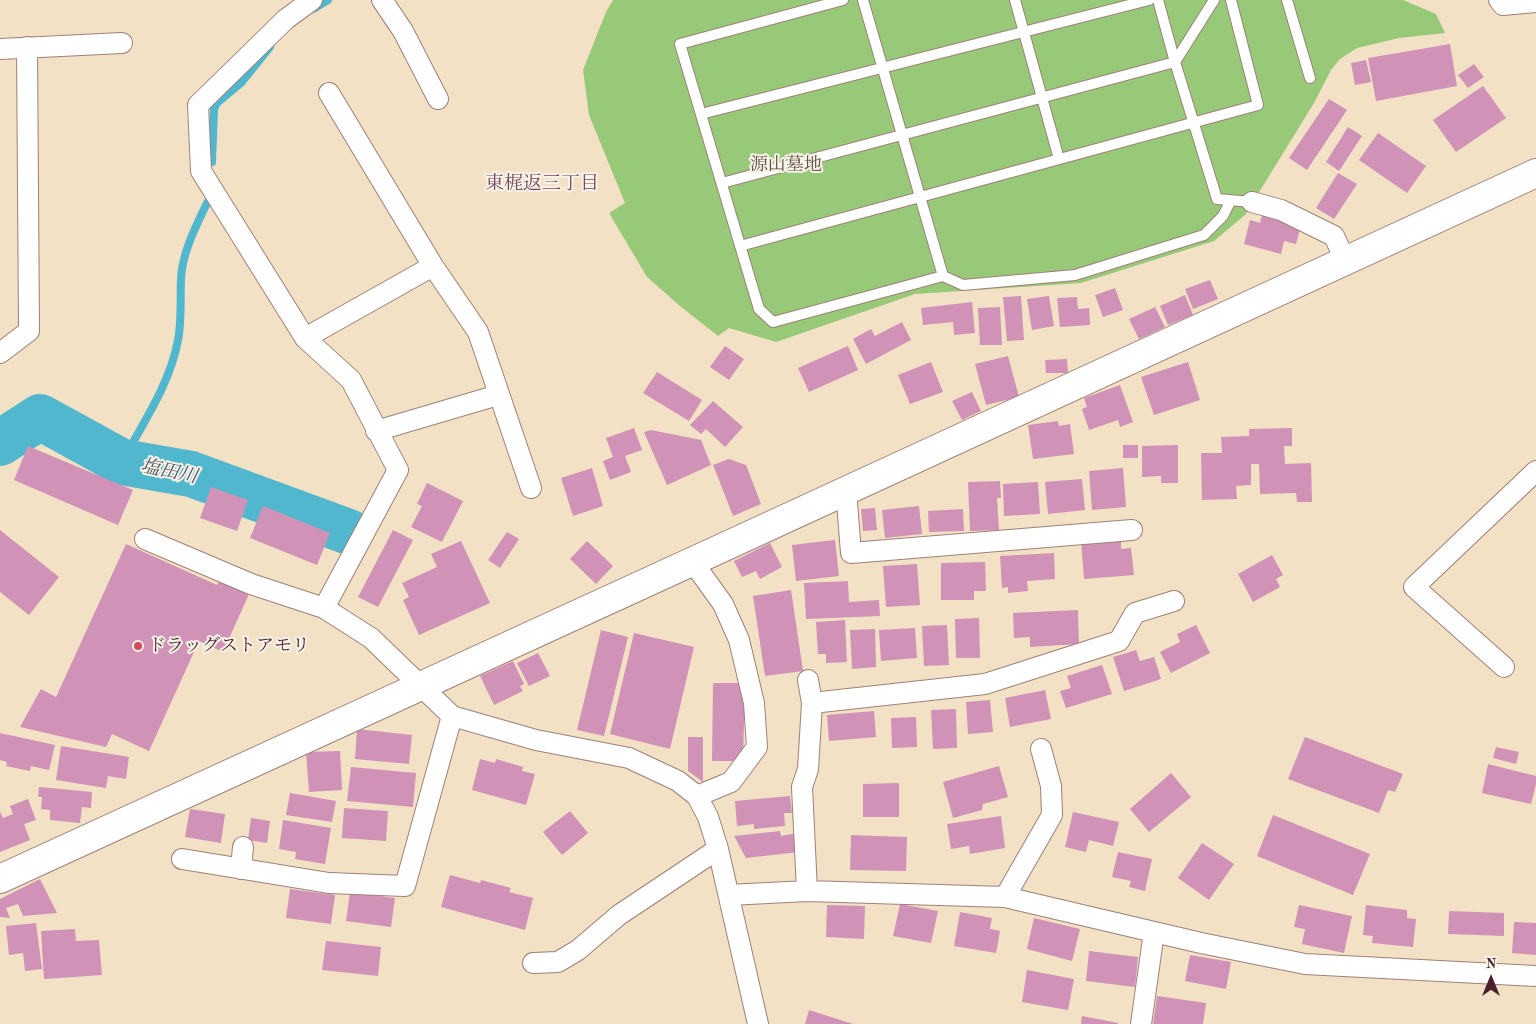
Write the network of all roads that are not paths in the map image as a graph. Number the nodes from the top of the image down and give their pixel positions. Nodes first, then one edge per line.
1 (312, 0) edge
2 (382, 0) edge
3 (843, 0) edge
4 (863, 0) edge
5 (1015, 0) edge
6 (1150, 0) edge
7 (1158, 0) edge
8 (1214, 0) edge
9 (1231, 0) edge
10 (1287, 0) edge
11 (1499, 0) edge
12 (1536, 2) edge
13 (1024, 32) junction
14 (122, 43) dead end
15 (27, 47) junction
16 (0, 49) edge
17 (1175, 62) junction
18 (883, 68) junction
19 (1310, 78) dead end
20 (329, 93) dead end
21 (1042, 98) junction
22 (438, 99) dead end
23 (701, 114) junction
24 (1194, 123) junction
25 (902, 135) junction
26 (1059, 159) junction
27 (1536, 173) edge
28 (722, 183) junction
29 (920, 197) junction
30 (1231, 200) junction
31 (1252, 202) joint
32 (740, 246) junction
33 (1346, 262) junction
34 (433, 266) junction
35 (943, 276) junction
36 (305, 338) junction
37 (0, 353) edge
38 (498, 396) junction
39 (376, 431) junction
40 (1536, 471) edge
41 (531, 488) dead end
42 (846, 490) junction
43 (1132, 530) dead end
44 (145, 539) dead end
45 (692, 561) junction
46 (1174, 601) dead end
47 (324, 608) junction
48 (1504, 667) dead end
49 (808, 680) dead end
50 (419, 685) junction
51 (812, 703) junction
52 (452, 716) junction
53 (1041, 749) dead end
54 (697, 796) junction
55 (243, 847) dead end
56 (718, 849) junction
57 (182, 859) dead end
58 (241, 868) junction
59 (0, 879) edge
60 (807, 891) junction
61 (729, 895) junction
62 (1006, 896) junction
63 (1154, 932) junction
64 (533, 963) dead end
65 (1536, 976) edge
66 (758, 1024) edge
67 (1141, 1024) edge

1 - 36 street
2 - 22 street
3 - 23 lane
4 - 18 lane
5 - 13 lane
6 - 13 lane
7 - 17 lane
8 - 17 lane
9 - 24 lane
10 - 19 lane
11 - 12 street
13 - 18 lane
13 - 21 lane
14 - 15 street
15 - 16 street
15 - 37 street
17 - 21 lane
17 - 24 lane
18 - 23 lane
18 - 25 lane
20 - 34 street
21 - 25 lane
21 - 26 lane
23 - 28 lane
24 - 26 lane
24 - 30 lane
25 - 28 lane
25 - 29 lane
26 - 29 lane
27 - 33 street
28 - 32 lane
29 - 32 lane
29 - 35 lane
30 - 31 lane
30 - 35 lane
31 - 33 street
32 - 35 lane
33 - 42 street
34 - 36 street
34 - 38 street
36 - 39 street
38 - 39 street
38 - 41 street
39 - 47 street
40 - 48 street
42 - 43 street
42 - 45 street
44 - 47 street
45 - 50 street
45 - 54 street
46 - 51 street
47 - 50 street
49 - 51 street
50 - 52 street
50 - 59 street
51 - 60 street
52 - 54 street
52 - 58 street
53 - 62 street
54 - 56 street
55 - 58 street
56 - 61 street
56 - 64 street
57 - 58 street
60 - 61 street
60 - 62 street
61 - 66 street
62 - 63 street
63 - 65 street
63 - 67 street

